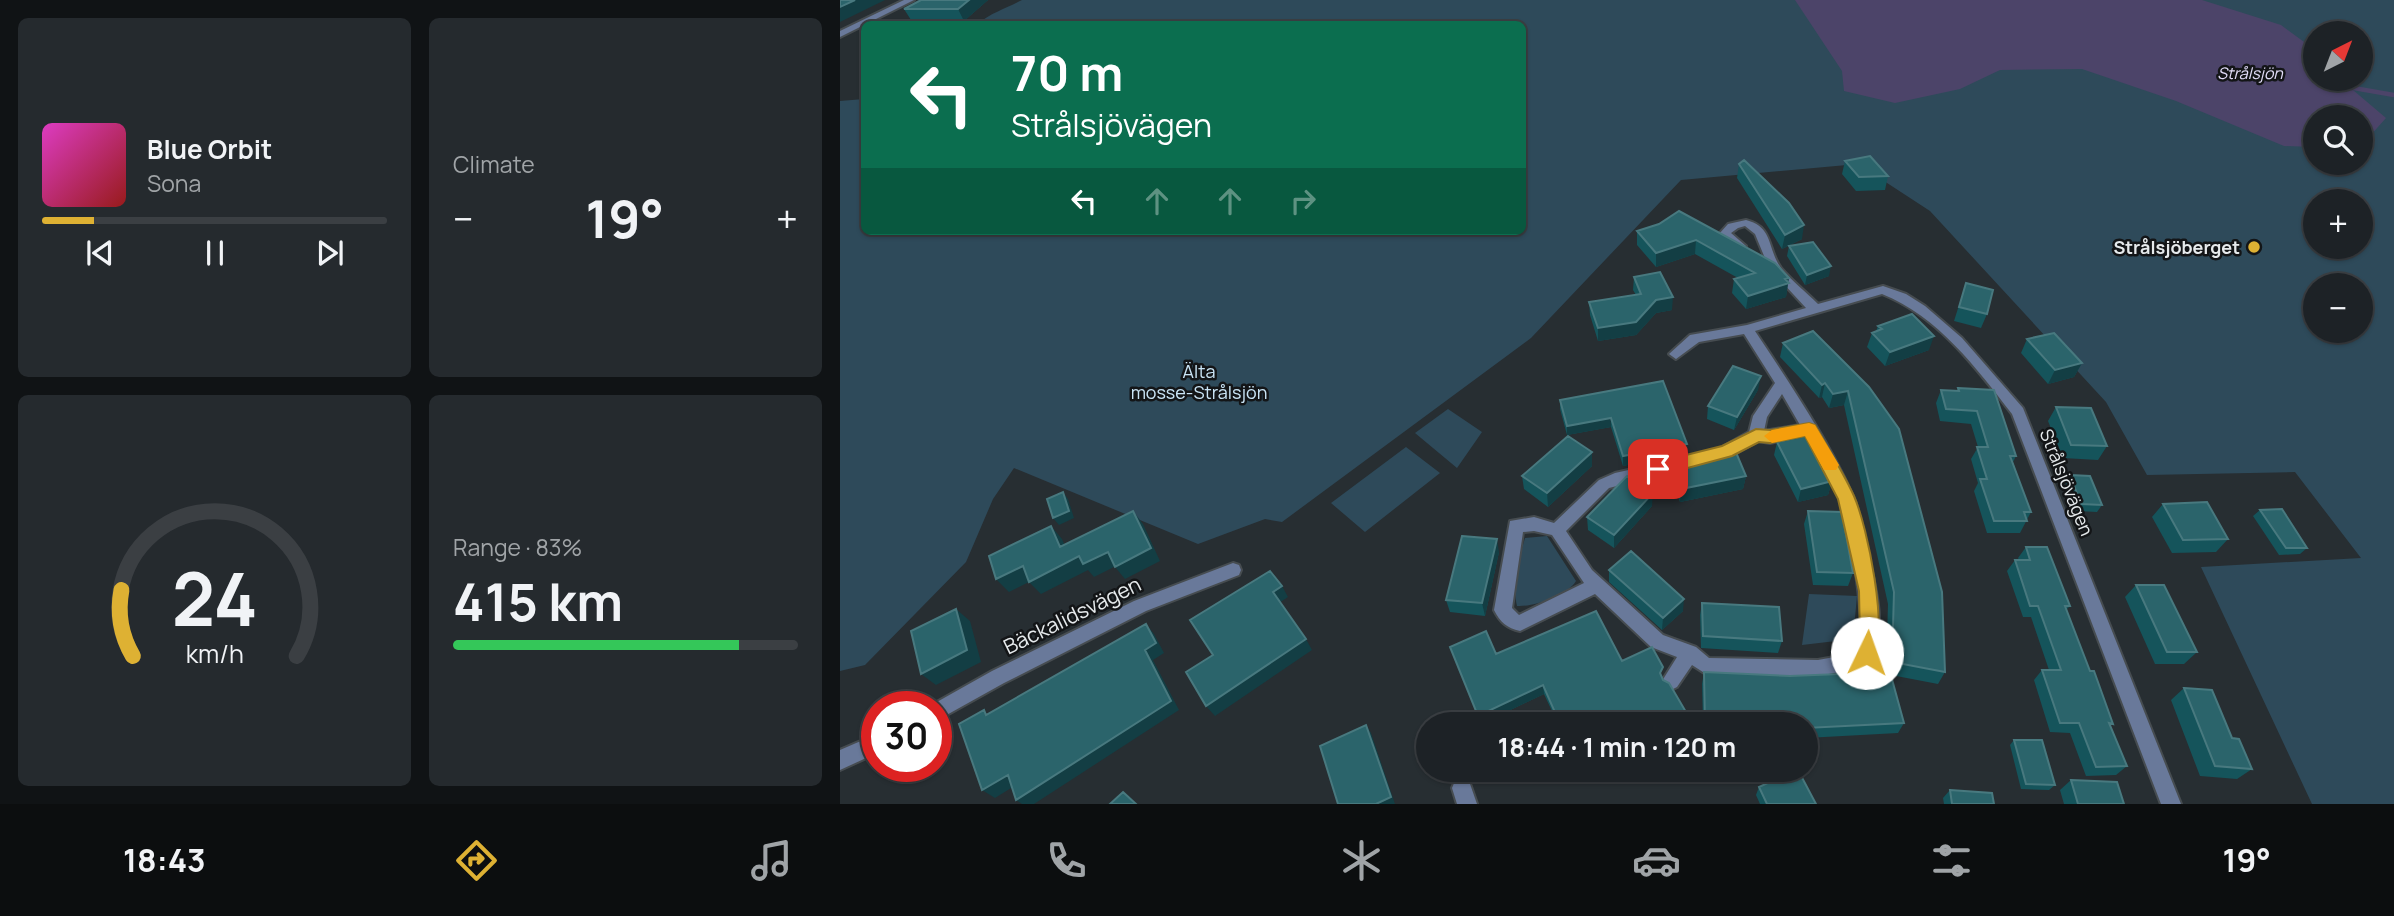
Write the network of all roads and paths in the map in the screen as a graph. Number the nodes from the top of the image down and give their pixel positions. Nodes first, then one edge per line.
1 (909, 0) edge
2 (866, 21) edge
3 (861, 24) edge
4 (840, 34) edge
5 (1771, 261) edge
6 (1816, 310) junction
7 (1747, 329) junction
8 (1676, 354) dead end
9 (1781, 385) junction
10 (1809, 429) junction
11 (1756, 435) junction
12 (1557, 530) junction
13 (1233, 570) dead end
14 (1597, 585) junction
15 (1690, 653) junction
16 (1671, 681) edge
17 (952, 702) edge
18 (861, 750) edge
19 (840, 760) edge
20 (2171, 804) edge

1 - 2 street
3 - 4 street
5 - 6 street
6 - 7 street, Strålsjövägen
6 - 20 street, Strålsjövägen
7 - 8 street, Strålsjövägen
7 - 9 street
9 - 10 street
9 - 11 street
10 - 11 street
10 - 15 street
11 - 12 street
12 - 14 street
12 - 14 street
13 - 17 street, Bäckalidsvägen
14 - 15 street
15 - 16 street
18 - 19 street

